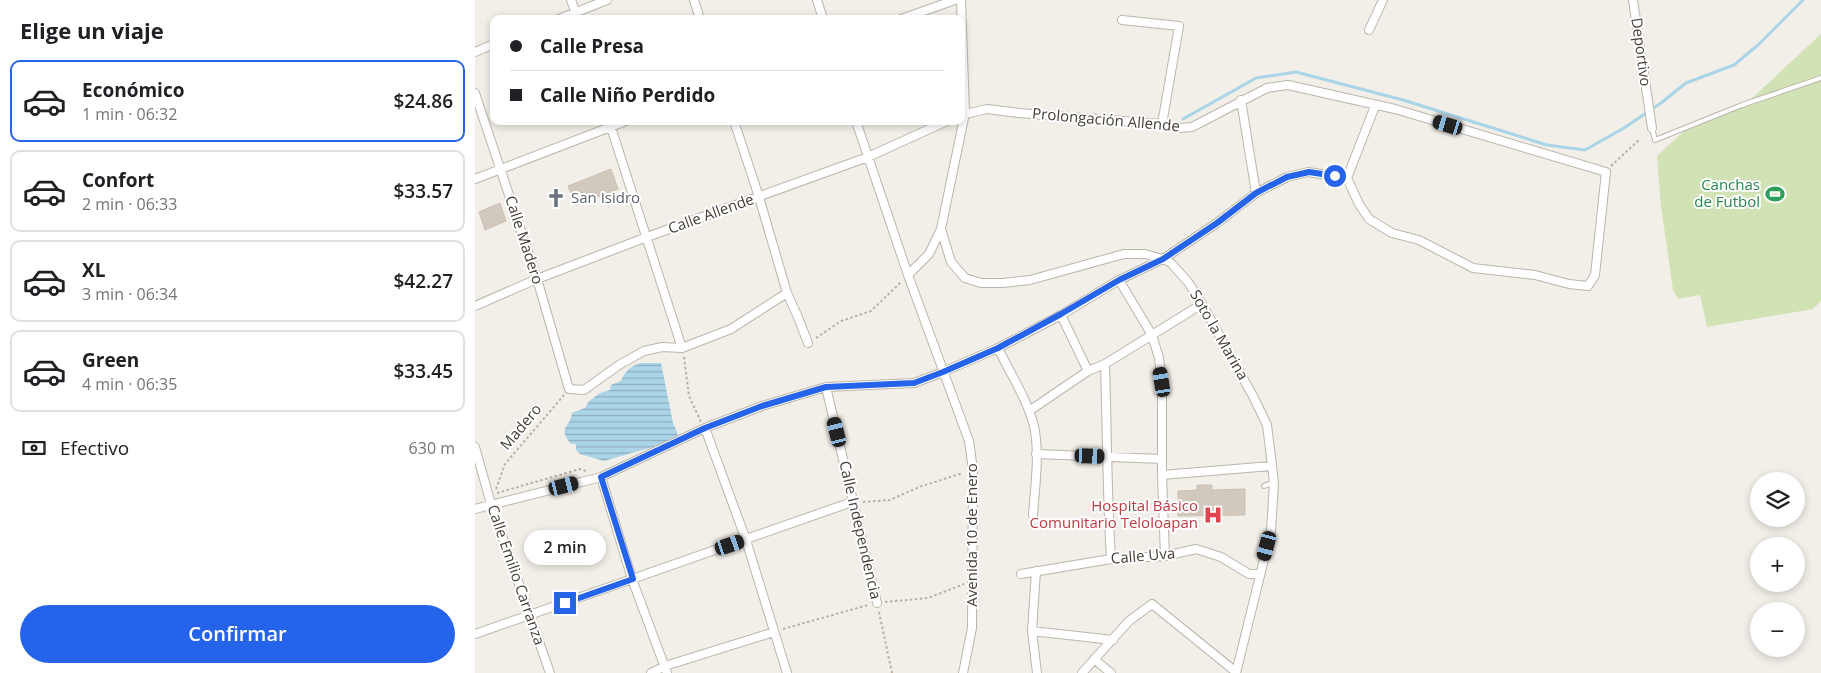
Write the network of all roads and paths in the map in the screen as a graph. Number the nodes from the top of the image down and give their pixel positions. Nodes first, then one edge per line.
1 (571, 0) edge
2 (607, 0) edge
3 (694, 0) edge
4 (817, 0) edge
5 (955, 0) edge
6 (961, 0) edge
7 (1382, 0) edge
8 (1633, 0) edge
9 (577, 15) edge
10 (699, 15) edge
11 (822, 15) edge
12 (912, 15) edge
13 (961, 15) edge
14 (1122, 20) dead end
15 (1369, 30) dead end
16 (490, 46) edge
17 (475, 52) edge
18 (1821, 78) edge
19 (475, 93) edge
20 (1241, 100) junction
21 (1375, 106) junction
22 (965, 114) edge
23 (1162, 124) junction
24 (608, 125) edge
25 (610, 125) edge
26 (735, 125) edge
27 (857, 125) edge
28 (938, 125) edge
29 (961, 125) edge
30 (1652, 128) joint
31 (1640, 139) dead end
32 (868, 157) junction
33 (501, 168) junction
34 (1606, 172) junction
35 (1347, 178) junction
36 (475, 179) edge
37 (1256, 193) junction
38 (759, 197) junction
39 (941, 229) junction
40 (647, 237) junction
41 (1163, 259) junction
42 (909, 275) junction
43 (537, 279) junction
44 (1119, 280) junction
45 (787, 293) junction
46 (1202, 304) junction
47 (475, 306) edge
48 (1061, 314) junction
49 (1152, 335) junction
50 (808, 343) joint
51 (682, 348) junction
52 (998, 348) junction
53 (1105, 364) junction
54 (1088, 371) junction
55 (943, 372) junction
56 (826, 387) junction
57 (569, 389) junction
58 (1029, 411) junction
59 (705, 428) junction
60 (475, 447) edge
61 (1036, 454) junction
62 (1108, 456) junction
63 (1162, 459) junction
64 (1271, 466) junction
65 (973, 470) junction
66 (1162, 475) junction
67 (601, 477) junction
68 (1274, 482) junction
69 (1264, 486) dead end
70 (852, 502) junction
71 (491, 504) junction
72 (475, 509) edge
73 (1033, 515) dead end
74 (746, 540) junction
75 (1165, 556) junction
76 (1111, 559) junction
77 (1036, 571) junction
78 (1021, 574) dead end
79 (1260, 574) junction
80 (633, 579) junction
81 (877, 603) joint
82 (531, 616) junction
83 (774, 632) junction
84 (1032, 632) junction
85 (475, 634) edge
86 (1113, 640) junction
87 (1094, 659) junction
88 (666, 670) edge
89 (1236, 672) edge
90 (550, 673) edge
91 (651, 673) edge
92 (787, 673) edge
93 (893, 673) edge
94 (963, 673) edge
95 (1037, 673) edge
96 (1082, 673) edge
97 (1111, 673) edge

1 - 9 street
2 - 9 street
3 - 10 street
4 - 11 street
5 - 12 street
6 - 13 street
7 - 15 street
8 - 30 street, Deportivo
14 - 23 street
16 - 17 street
18 - 30 lane
19 - 33 street, Calle Madero
20 - 21 street, Prolongación Allende
20 - 23 street, Prolongación Allende
20 - 37 street
21 - 34 street, Prolongación Allende
21 - 35 street
22 - 23 street, Prolongación Allende
24 - 33 street
25 - 40 street
26 - 38 street
27 - 32 street, Avenida 10 de Enero
28 - 32 street, Calle Allende
29 - 39 street
31 - 34 path
32 - 38 street, Calle Allende
32 - 42 street, Avenida 10 de Enero
33 - 36 street
33 - 43 street, Calle Madero
34 - 35 street
35 - 37 street
37 - 41 street
38 - 40 street, Calle Allende
38 - 45 street
39 - 41 street, Soto la Marina
39 - 42 street
40 - 43 street, Calle Allende
40 - 51 street
41 - 44 street
41 - 46 street, Soto la Marina
42 - 50 path
42 - 55 street, Avenida 10 de Enero
43 - 47 street, Calle Allende
43 - 57 street, Calle Madero
44 - 48 street
44 - 49 street
45 - 50 street
45 - 51 street
46 - 49 street
46 - 64 street, Soto la Marina
48 - 52 street
48 - 54 street
49 - 53 street
49 - 63 street
51 - 57 street
51 - 59 path
52 - 55 street
52 - 58 street
53 - 54 street
53 - 62 street
54 - 58 street
55 - 56 street
55 - 65 street, Avenida 10 de Enero
56 - 59 street
56 - 70 street, Calle Independencia
57 - 67 path, Madero
58 - 61 street
59 - 67 street
59 - 74 street
60 - 71 street, Calle Emilio Carranza
61 - 62 street
61 - 73 street
62 - 63 street
62 - 76 street
63 - 66 street
64 - 66 street
64 - 68 street, Soto la Marina
65 - 70 path
65 - 94 street, Avenida 10 de Enero
66 - 75 street
67 - 71 street
67 - 80 street
68 - 69 lane
68 - 79 street, Soto la Marina
70 - 74 street
70 - 81 street, Calle Independencia
71 - 72 street
71 - 82 street, Calle Emilio Carranza
74 - 80 street
74 - 83 street
75 - 76 street, Calle Uva
75 - 79 street, Calle Uva
76 - 77 street, Calle Uva
77 - 78 street, Calle Uva
77 - 84 street
79 - 89 street, Soto la Marina
80 - 82 street
80 - 88 street
81 - 93 path, Calle Independencia
82 - 85 street
82 - 90 street, Calle Emilio Carranza
83 - 88 street
83 - 92 street
84 - 86 street
84 - 95 street
86 - 87 street
86 - 89 street
87 - 96 street
87 - 97 street
88 - 91 street

